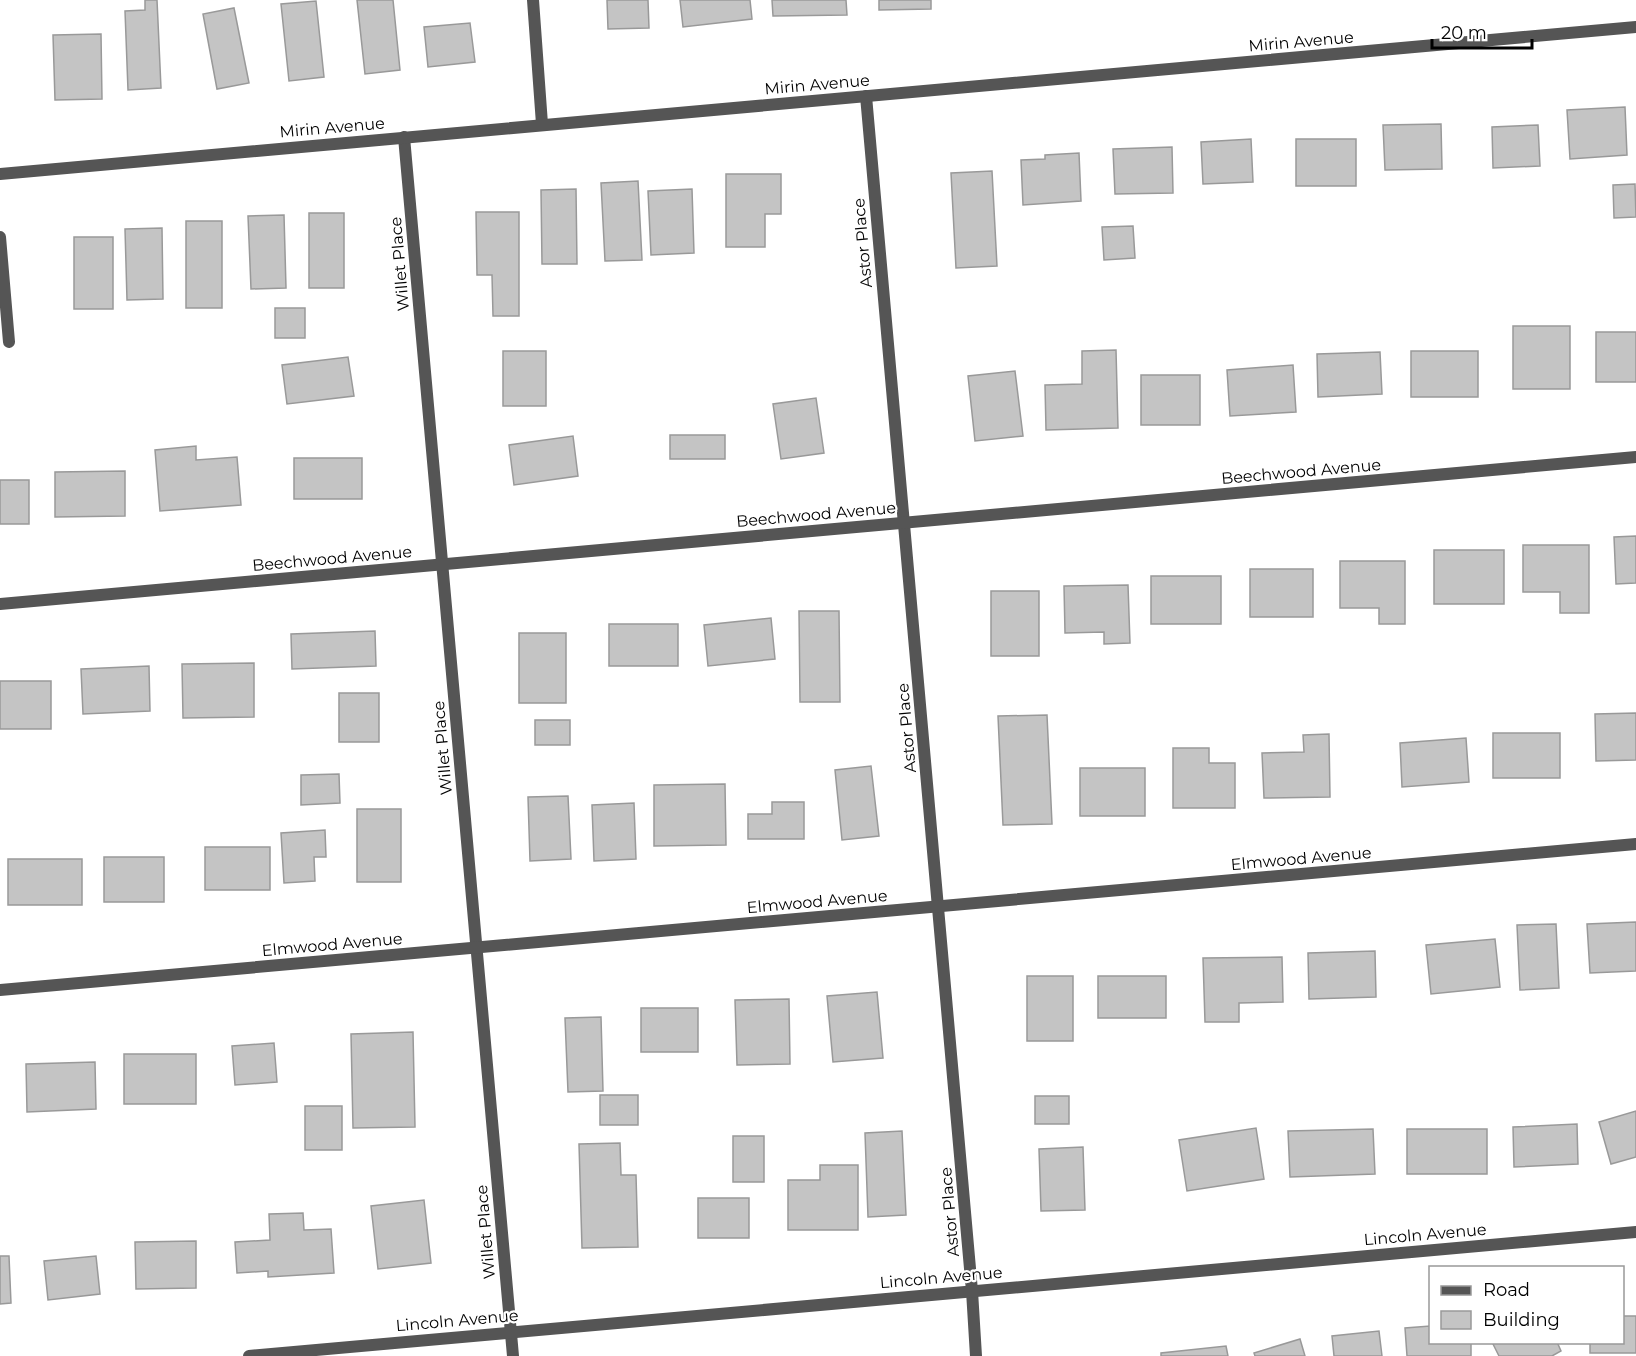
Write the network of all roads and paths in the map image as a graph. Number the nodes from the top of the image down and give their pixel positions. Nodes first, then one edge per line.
1 (533, 0) edge
2 (1636, 27) edge
3 (866, 96) junction
4 (542, 124) junction
5 (404, 137) junction
6 (0, 174) edge
7 (0, 237) edge
8 (9, 342) dead end
9 (1636, 457) edge
10 (904, 523) junction
11 (442, 564) junction
12 (0, 604) edge
13 (1636, 844) edge
14 (938, 907) junction
15 (476, 948) junction
16 (0, 990) edge
17 (1636, 1232) edge
18 (972, 1291) junction
19 (511, 1332) junction
20 (249, 1356) edge
21 (513, 1356) edge
22 (976, 1356) edge

1 - 4 street
2 - 3 street, Mirin Avenue
3 - 4 street, Mirin Avenue
3 - 10 street, Astor Place
4 - 5 street, Mirin Avenue
5 - 6 street, Mirin Avenue
5 - 11 street, Willet Place
7 - 8 street
9 - 10 street, Beechwood Avenue
10 - 11 street, Beechwood Avenue
10 - 14 street, Astor Place
11 - 12 street, Beechwood Avenue
11 - 15 street, Willet Place
13 - 14 street, Elmwood Avenue
14 - 15 street, Elmwood Avenue
14 - 18 street, Astor Place
15 - 16 street, Elmwood Avenue
15 - 19 street, Willet Place
17 - 18 street, Lincoln Avenue
18 - 19 street, Lincoln Avenue
18 - 22 street, Astor Place
19 - 20 street, Lincoln Avenue
19 - 21 street, Willet Place

